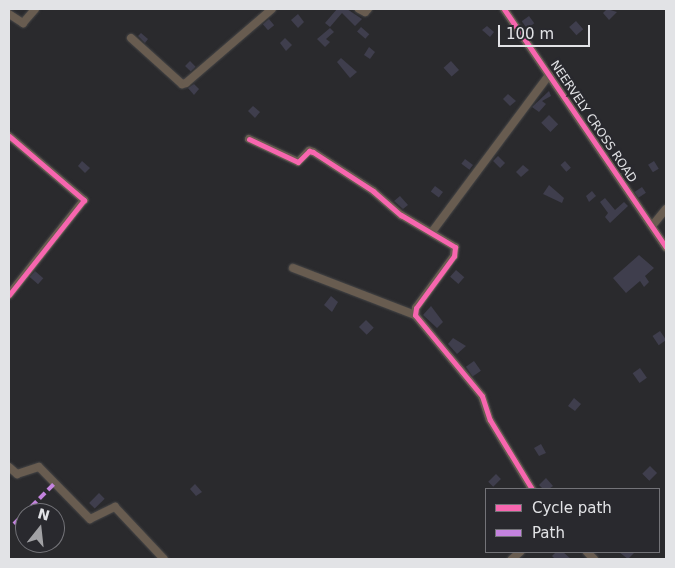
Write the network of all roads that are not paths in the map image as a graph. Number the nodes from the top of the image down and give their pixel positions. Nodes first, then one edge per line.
1 (35, 9) edge
2 (272, 9) edge
3 (359, 9) edge
4 (368, 9) edge
5 (504, 9) edge
6 (9, 14) edge
7 (131, 38) dead end
8 (549, 76) junction
9 (9, 136) edge
10 (249, 139) dead end
11 (666, 209) edge
12 (652, 226) junction
13 (432, 232) junction
14 (666, 247) edge
15 (293, 268) dead end
16 (9, 296) edge
17 (415, 315) junction
18 (9, 467) edge
19 (531, 488) edge
20 (164, 559) edge

1 - 6 street
2 - 7 street
3 - 4 street
5 - 8 street, NEERVELY CROSS ROAD
8 - 12 street, NEERVELY CROSS ROAD
8 - 13 street
9 - 16 street
10 - 13 street
11 - 12 street
12 - 14 street, NEERVELY CROSS ROAD
13 - 17 street
15 - 17 street
17 - 19 street
18 - 20 street

